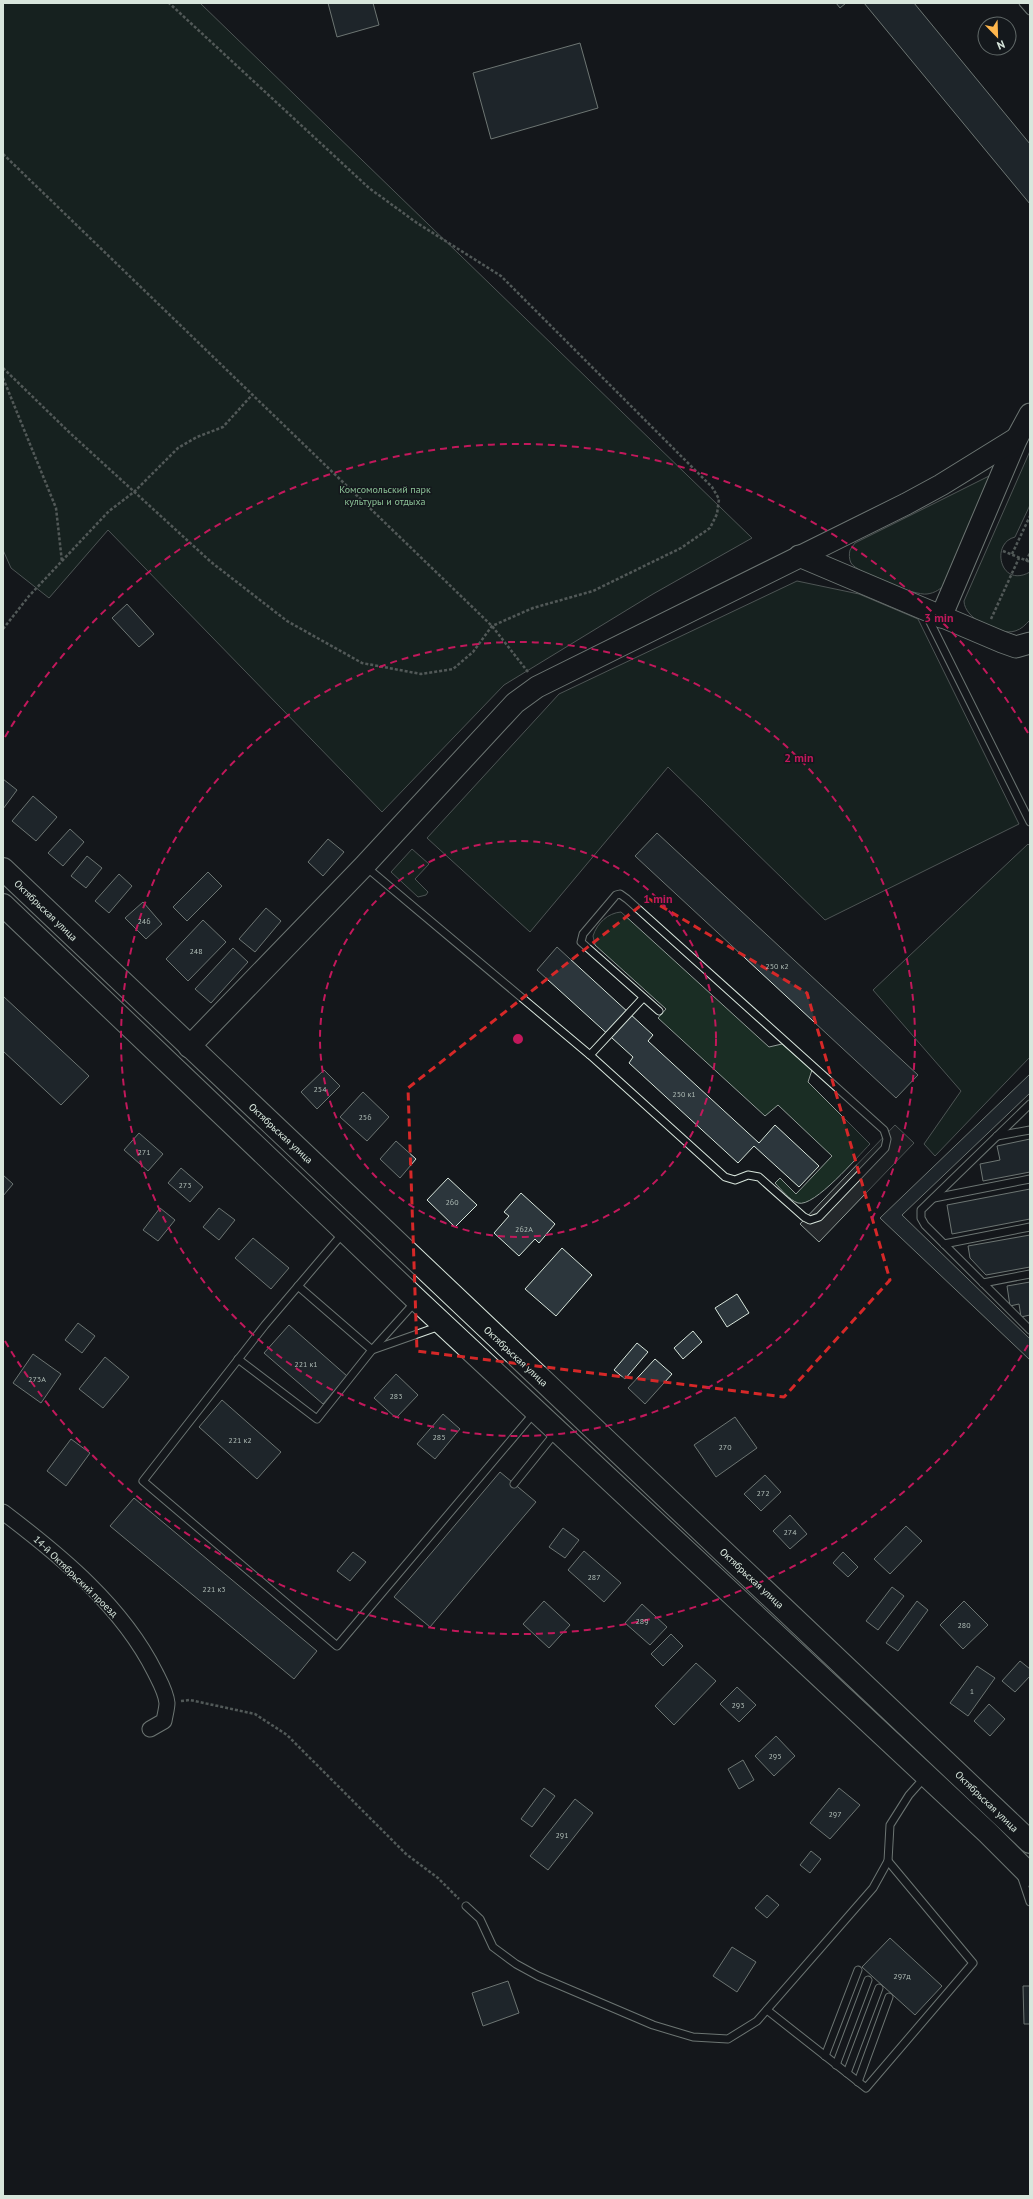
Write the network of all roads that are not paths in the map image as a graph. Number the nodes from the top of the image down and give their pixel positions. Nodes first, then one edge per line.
1 (1024, 3) edge
2 (1030, 11) edge
3 (1030, 414) edge
4 (1017, 438) junction
5 (799, 556) junction
6 (933, 614) junction
7 (1030, 643) edge
8 (1030, 822) edge
9 (364, 866) junction
10 (3, 869) edge
11 (3, 905) edge
12 (643, 998) junction
13 (659, 1011) dead end
14 (189, 1047) junction
15 (590, 1055) junction
16 (172, 1066) junction
17 (1030, 1104) edge
18 (1030, 1130) edge
19 (997, 1136) junction
20 (1030, 1179) edge
21 (933, 1198) junction
22 (1030, 1228) edge
23 (346, 1230) junction
24 (944, 1244) junction
25 (1030, 1274) edge
26 (984, 1283) junction
27 (298, 1286) junction
28 (417, 1300) junction
29 (1027, 1323) edge
30 (444, 1325) junction
31 (1030, 1330) edge
32 (372, 1350) junction
33 (238, 1359) junction
34 (535, 1411) junction
35 (557, 1431) junction
36 (514, 1484) dead end
37 (3, 1512) edge
38 (150, 1729) dead end
39 (926, 1776) junction
40 (1030, 1842) edge
41 (888, 1861) junction
42 (1023, 1868) edge
43 (1030, 1902) edge
44 (466, 1906) road end
45 (858, 1970) dead end
46 (868, 1980) dead end
47 (879, 1988) dead end
48 (889, 1997) dead end
49 (767, 2010) junction
50 (825, 2056) junction
51 (836, 2065) junction
52 (847, 2073) junction
53 (858, 2082) junction

1 - 2 lane
3 - 4 street
4 - 5 street
4 - 6 street
5 - 6 street
5 - 9 street
6 - 7 street
6 - 8 lane
9 - 14 street
9 - 15 lane
10 - 14 main road, Октябрьская улица
11 - 16 main road
12 - 13 lane
12 - 15 lane
12 - 15 lane
14 - 16 main road
14 - 40 main road, Октябрьская улица
16 - 23 main road
17 - 19 lane
18 - 19 lane
19 - 21 lane
20 - 21 lane
21 - 24 lane
22 - 24 lane
23 - 27 lane
23 - 28 main road
24 - 26 lane
25 - 26 lane
26 - 29 lane
27 - 32 lane
27 - 33 lane
28 - 30 main road
28 - 32 lane
29 - 31 lane
30 - 32 lane
30 - 34 main road
32 - 33 lane
33 - 34 lane
34 - 35 main road
35 - 36 lane
35 - 39 main road
37 - 38 street, 14-й Октябрьский проезд
39 - 41 lane
39 - 42 main road
41 - 49 lane
41 - 53 lane
42 - 43 lane
44 - 49 lane
45 - 50 lane
46 - 51 lane
47 - 52 lane
48 - 53 lane
49 - 50 lane
50 - 51 lane
51 - 52 lane
52 - 53 lane

